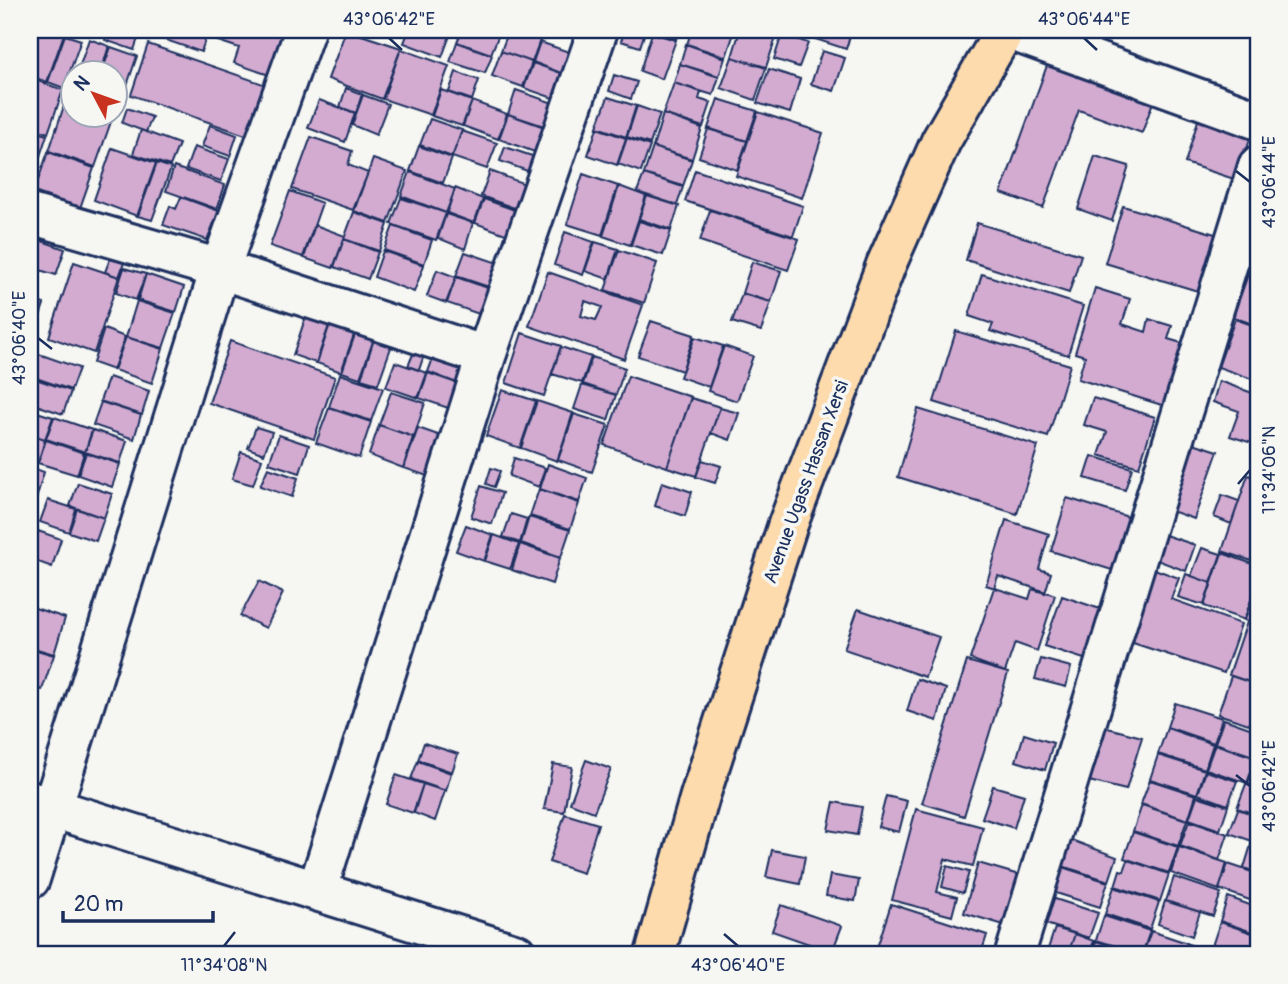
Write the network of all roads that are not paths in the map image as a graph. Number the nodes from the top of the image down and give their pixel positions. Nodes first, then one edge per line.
1 (305, 30) edge
2 (598, 30) edge
3 (1007, 30) edge
4 (1258, 120) edge
5 (1258, 166) edge
6 (30, 214) edge
7 (220, 269) junction
8 (486, 356) junction
9 (41, 805) edge
10 (30, 879) edge
11 (317, 891) junction
12 (517, 954) edge
13 (656, 954) edge
14 (1015, 954) edge

1 - 7 street
2 - 8 street
3 - 4 street
3 - 13 main road, Avenue Ugass Hassan Xersi
5 - 14 street
6 - 7 street
7 - 8 street
7 - 9 street
8 - 11 street
9 - 10 street
9 - 11 street
11 - 12 street

